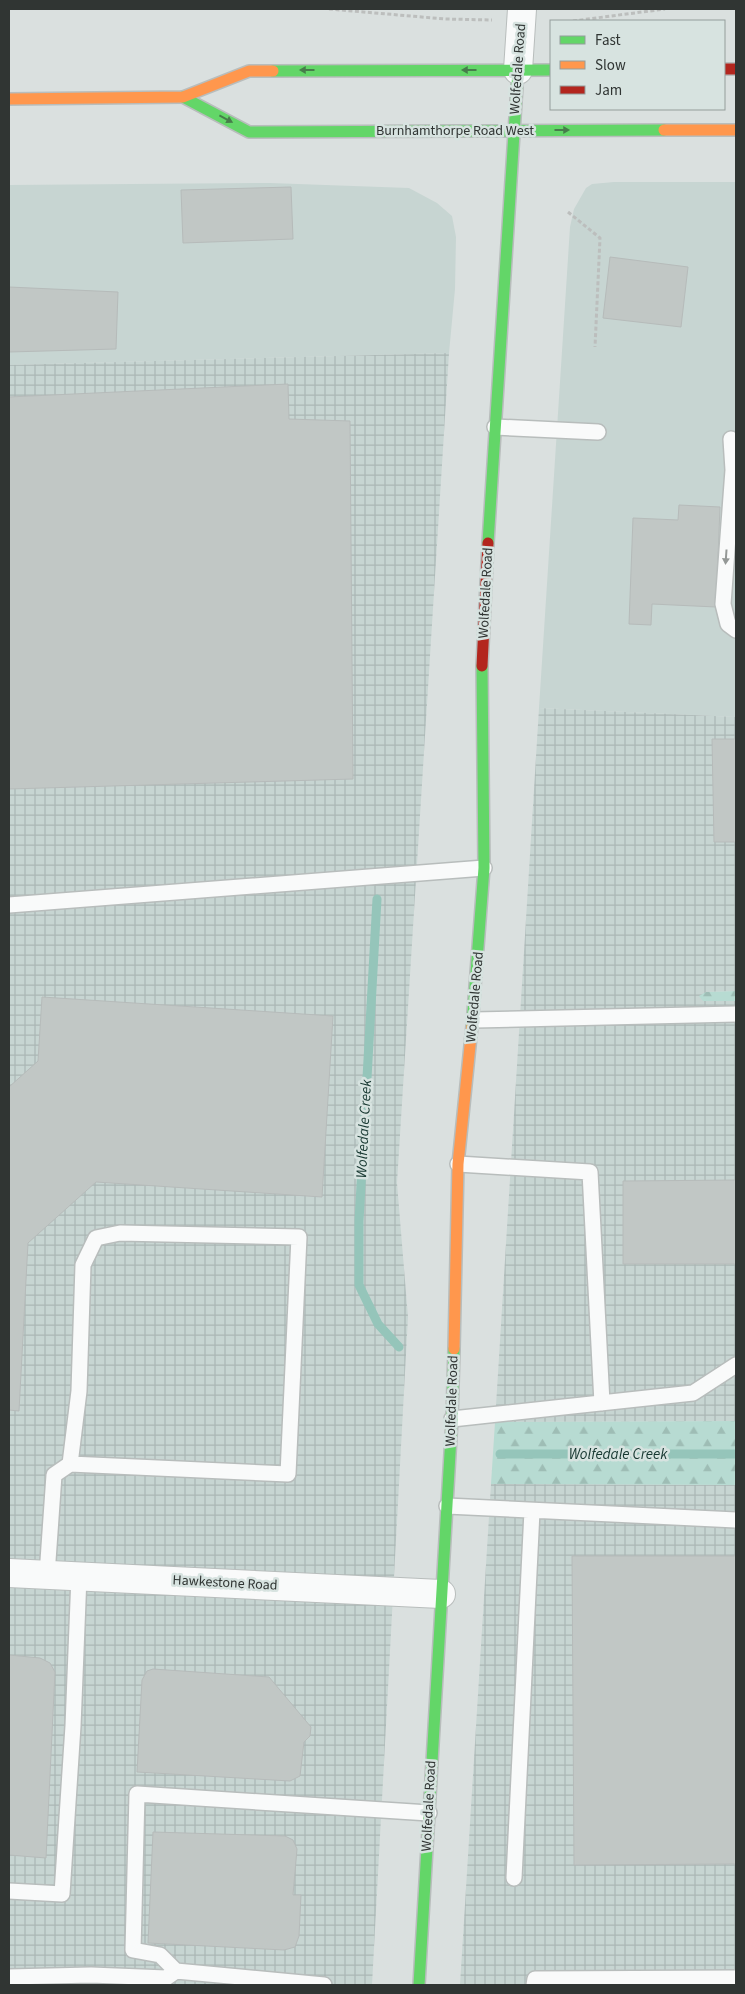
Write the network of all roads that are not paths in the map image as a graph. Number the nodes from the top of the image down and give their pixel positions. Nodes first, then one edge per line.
1 (522, 9) edge
2 (518, 70) junction
3 (550, 70) edge
4 (182, 97) junction
5 (9, 99) edge
6 (514, 130) junction
7 (736, 130) edge
8 (496, 428) junction
9 (598, 432) dead end
10 (731, 439) dead end
11 (736, 630) edge
12 (484, 868) junction
13 (9, 905) edge
14 (736, 1014) edge
15 (474, 1020) junction
16 (458, 1164) junction
17 (736, 1365) edge
18 (602, 1402) junction
19 (452, 1419) junction
20 (70, 1464) junction
21 (447, 1506) junction
22 (532, 1511) junction
23 (736, 1520) edge
24 (9, 1573) edge
25 (47, 1575) junction
26 (79, 1576) junction
27 (442, 1594) junction
28 (429, 1813) junction
29 (514, 1878) dead end
30 (9, 1890) edge
31 (176, 1971) junction
32 (9, 1977) edge
33 (736, 1978) edge
34 (610, 1982) edge
35 (692, 1982) edge
36 (324, 1985) edge
37 (419, 1985) edge
38 (534, 1985) edge

1 - 2 street, Wolfedale Road
2 - 3 street, Burnhamthorpe Road West
2 -> 4 street, Burnhamthorpe Road West
2 - 6 street, Wolfedale Road
4 - 5 street, Burnhamthorpe Road West
4 -> 6 street, Burnhamthorpe Road West
6 -> 7 street, Burnhamthorpe Road West
6 - 8 street, Wolfedale Road
8 - 9 lane
8 - 12 street, Wolfedale Road
10 -> 11 lane
12 - 13 lane
12 - 15 street, Wolfedale Road
14 - 15 lane
15 - 16 street, Wolfedale Road
16 - 18 lane
16 - 19 street, Wolfedale Road
17 - 18 lane
18 - 19 lane
19 - 21 street, Wolfedale Road
20 - 20 lane
20 - 25 lane
21 - 22 lane
21 - 27 street, Wolfedale Road
22 - 23 lane
22 - 29 lane
24 - 25 street, Hawkestone Road
25 - 26 street, Hawkestone Road
26 - 27 street, Hawkestone Road
26 - 30 lane
27 - 28 street, Wolfedale Road
28 - 31 lane
28 - 37 street, Wolfedale Road
31 - 32 lane
31 - 36 lane
33 - 35 lane
34 - 35 lane
34 - 38 lane

